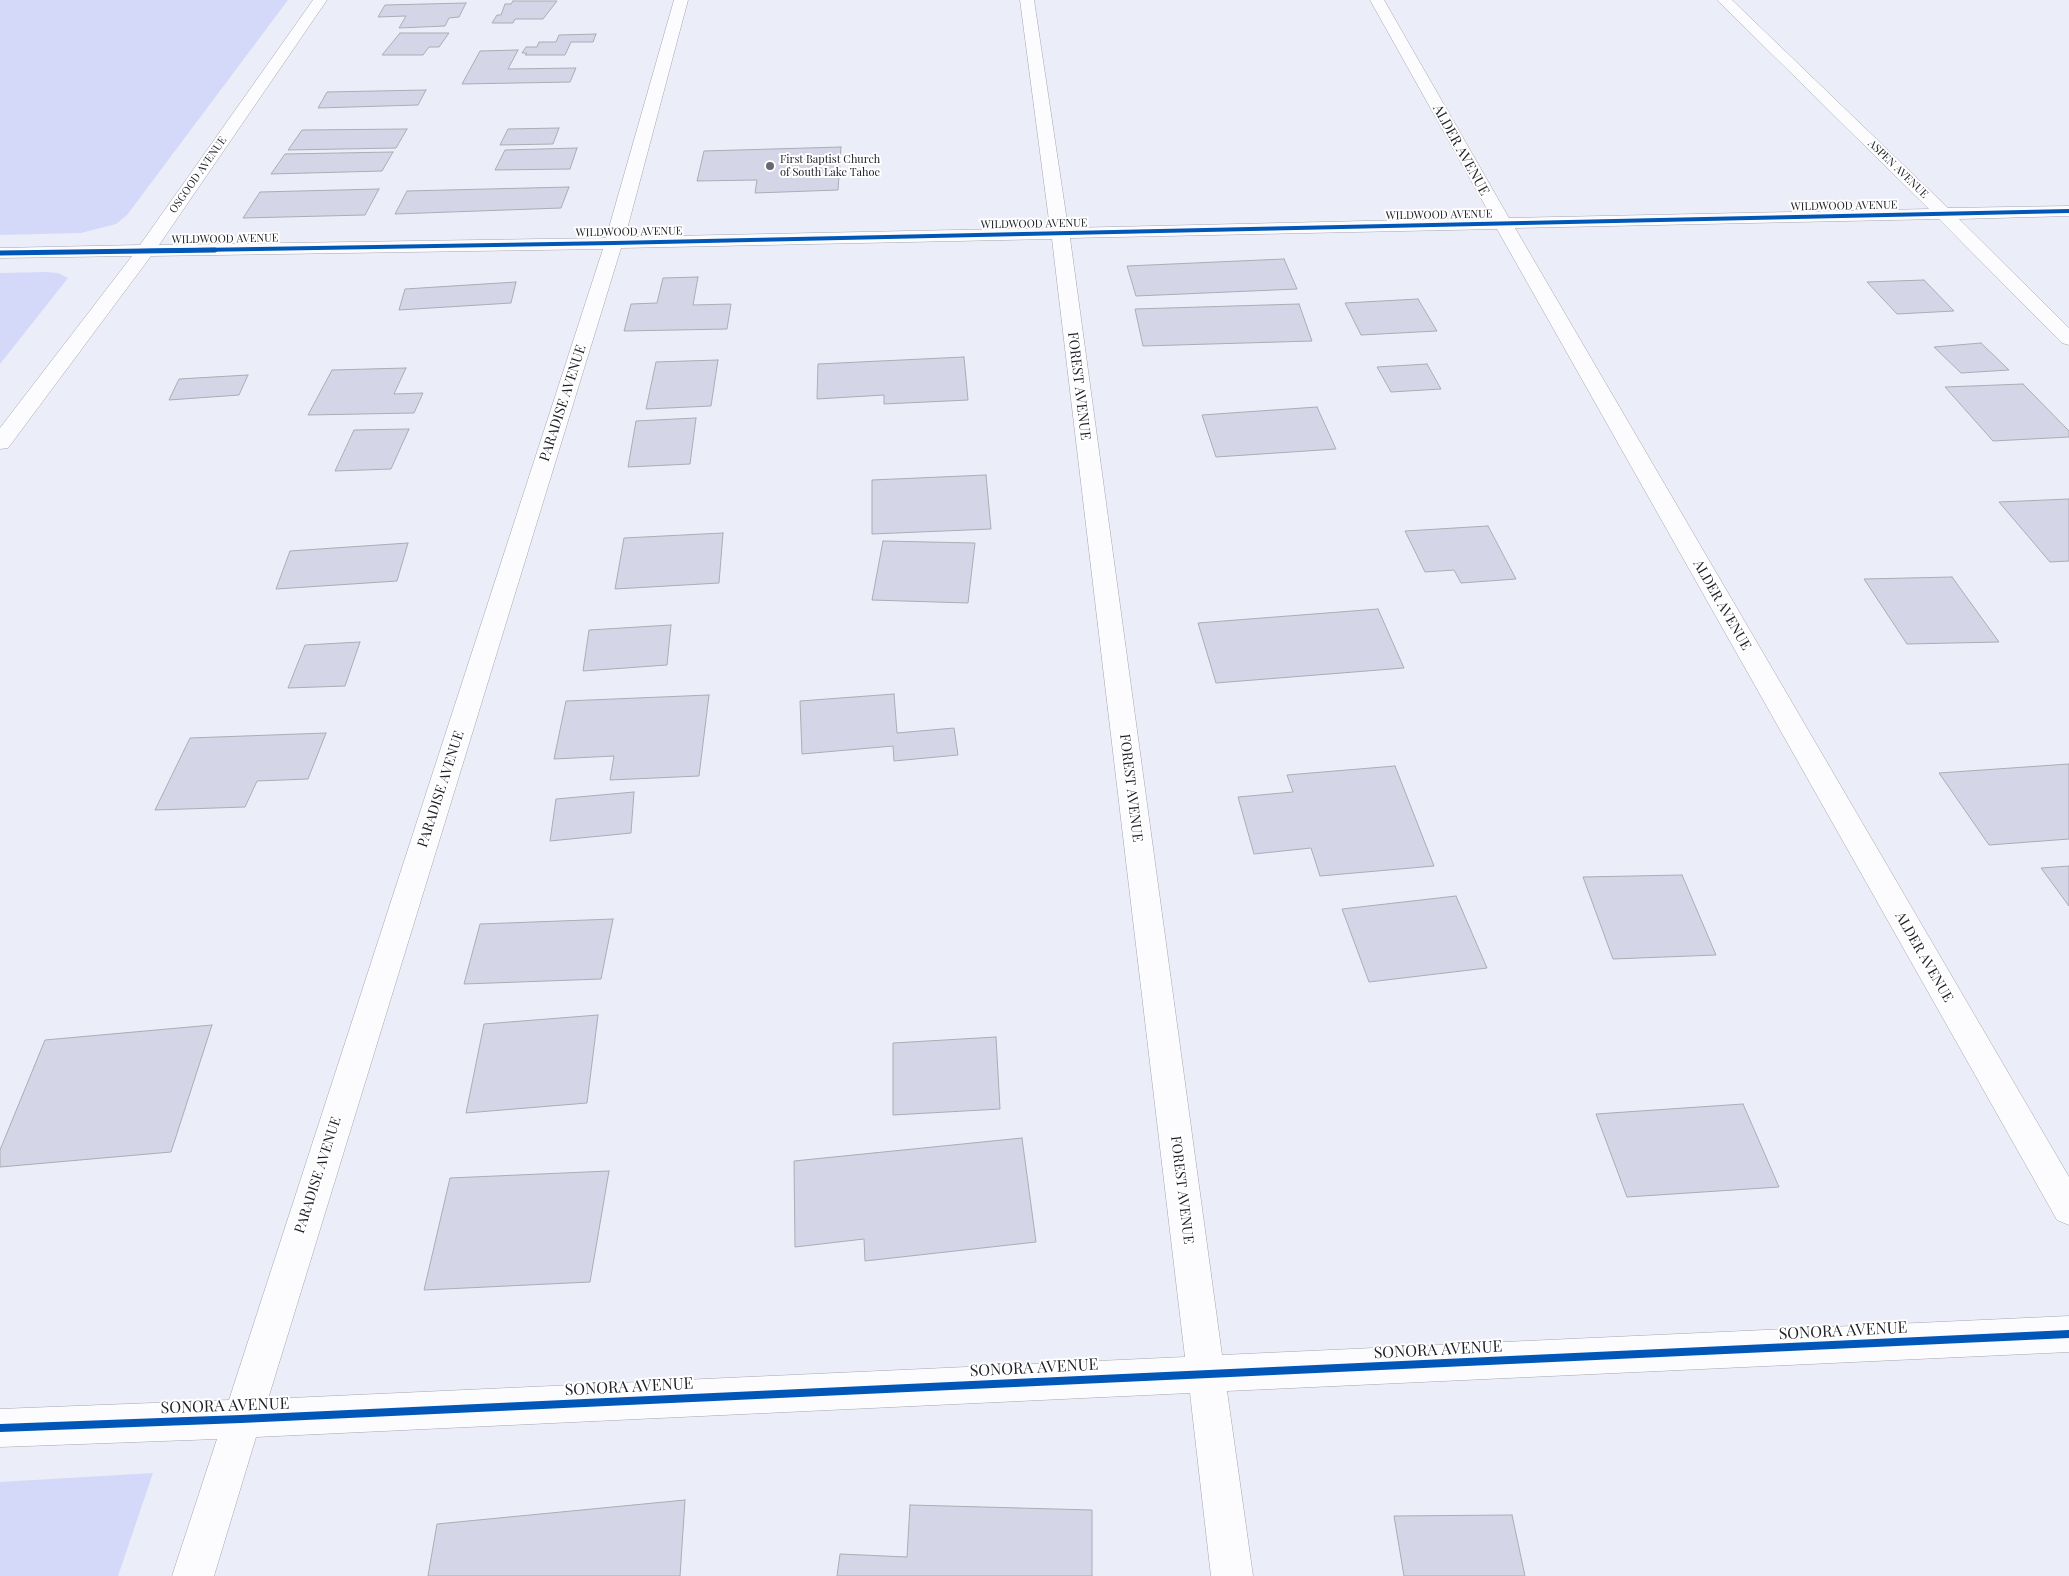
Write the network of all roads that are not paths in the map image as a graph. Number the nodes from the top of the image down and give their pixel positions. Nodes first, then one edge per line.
1 (320, 0) edge
2 (681, 0) edge
3 (1028, 0) edge
4 (1377, 0) edge
5 (1724, 0) edge
6 (2069, 211) edge
7 (1944, 214) junction
8 (1503, 223) junction
9 (1060, 233) junction
10 (614, 243) junction
11 (146, 250) junction
12 (0, 253) edge
13 (2069, 339) edge
14 (0, 443) edge
15 (2069, 1209) edge
16 (2069, 1334) edge
17 (1206, 1374) junction
18 (241, 1419) junction
19 (0, 1428) edge
20 (193, 1576) edge
21 (1232, 1576) edge

1 - 11 street, OSGOOD AVENUE
2 - 10 street, PARADISE AVENUE
3 - 9 street, FOREST AVENUE
4 - 8 street, ALDER AVENUE
5 - 7 street, ASPEN AVENUE
6 - 7 street, WILDWOOD AVENUE
7 - 8 street, WILDWOOD AVENUE
7 - 13 street, ASPEN AVENUE
8 - 9 street, WILDWOOD AVENUE
8 - 15 street, ALDER AVENUE
9 - 10 street, WILDWOOD AVENUE
9 - 17 street, FOREST AVENUE
10 - 11 street, WILDWOOD AVENUE
10 - 18 street, PARADISE AVENUE
11 - 12 street, WILDWOOD AVENUE
11 - 14 street, OSGOOD AVENUE
16 - 17 street, SONORA AVENUE
17 - 18 street, SONORA AVENUE
17 - 21 street, FOREST AVENUE
18 - 19 street, SONORA AVENUE
18 - 20 street, PARADISE AVENUE

